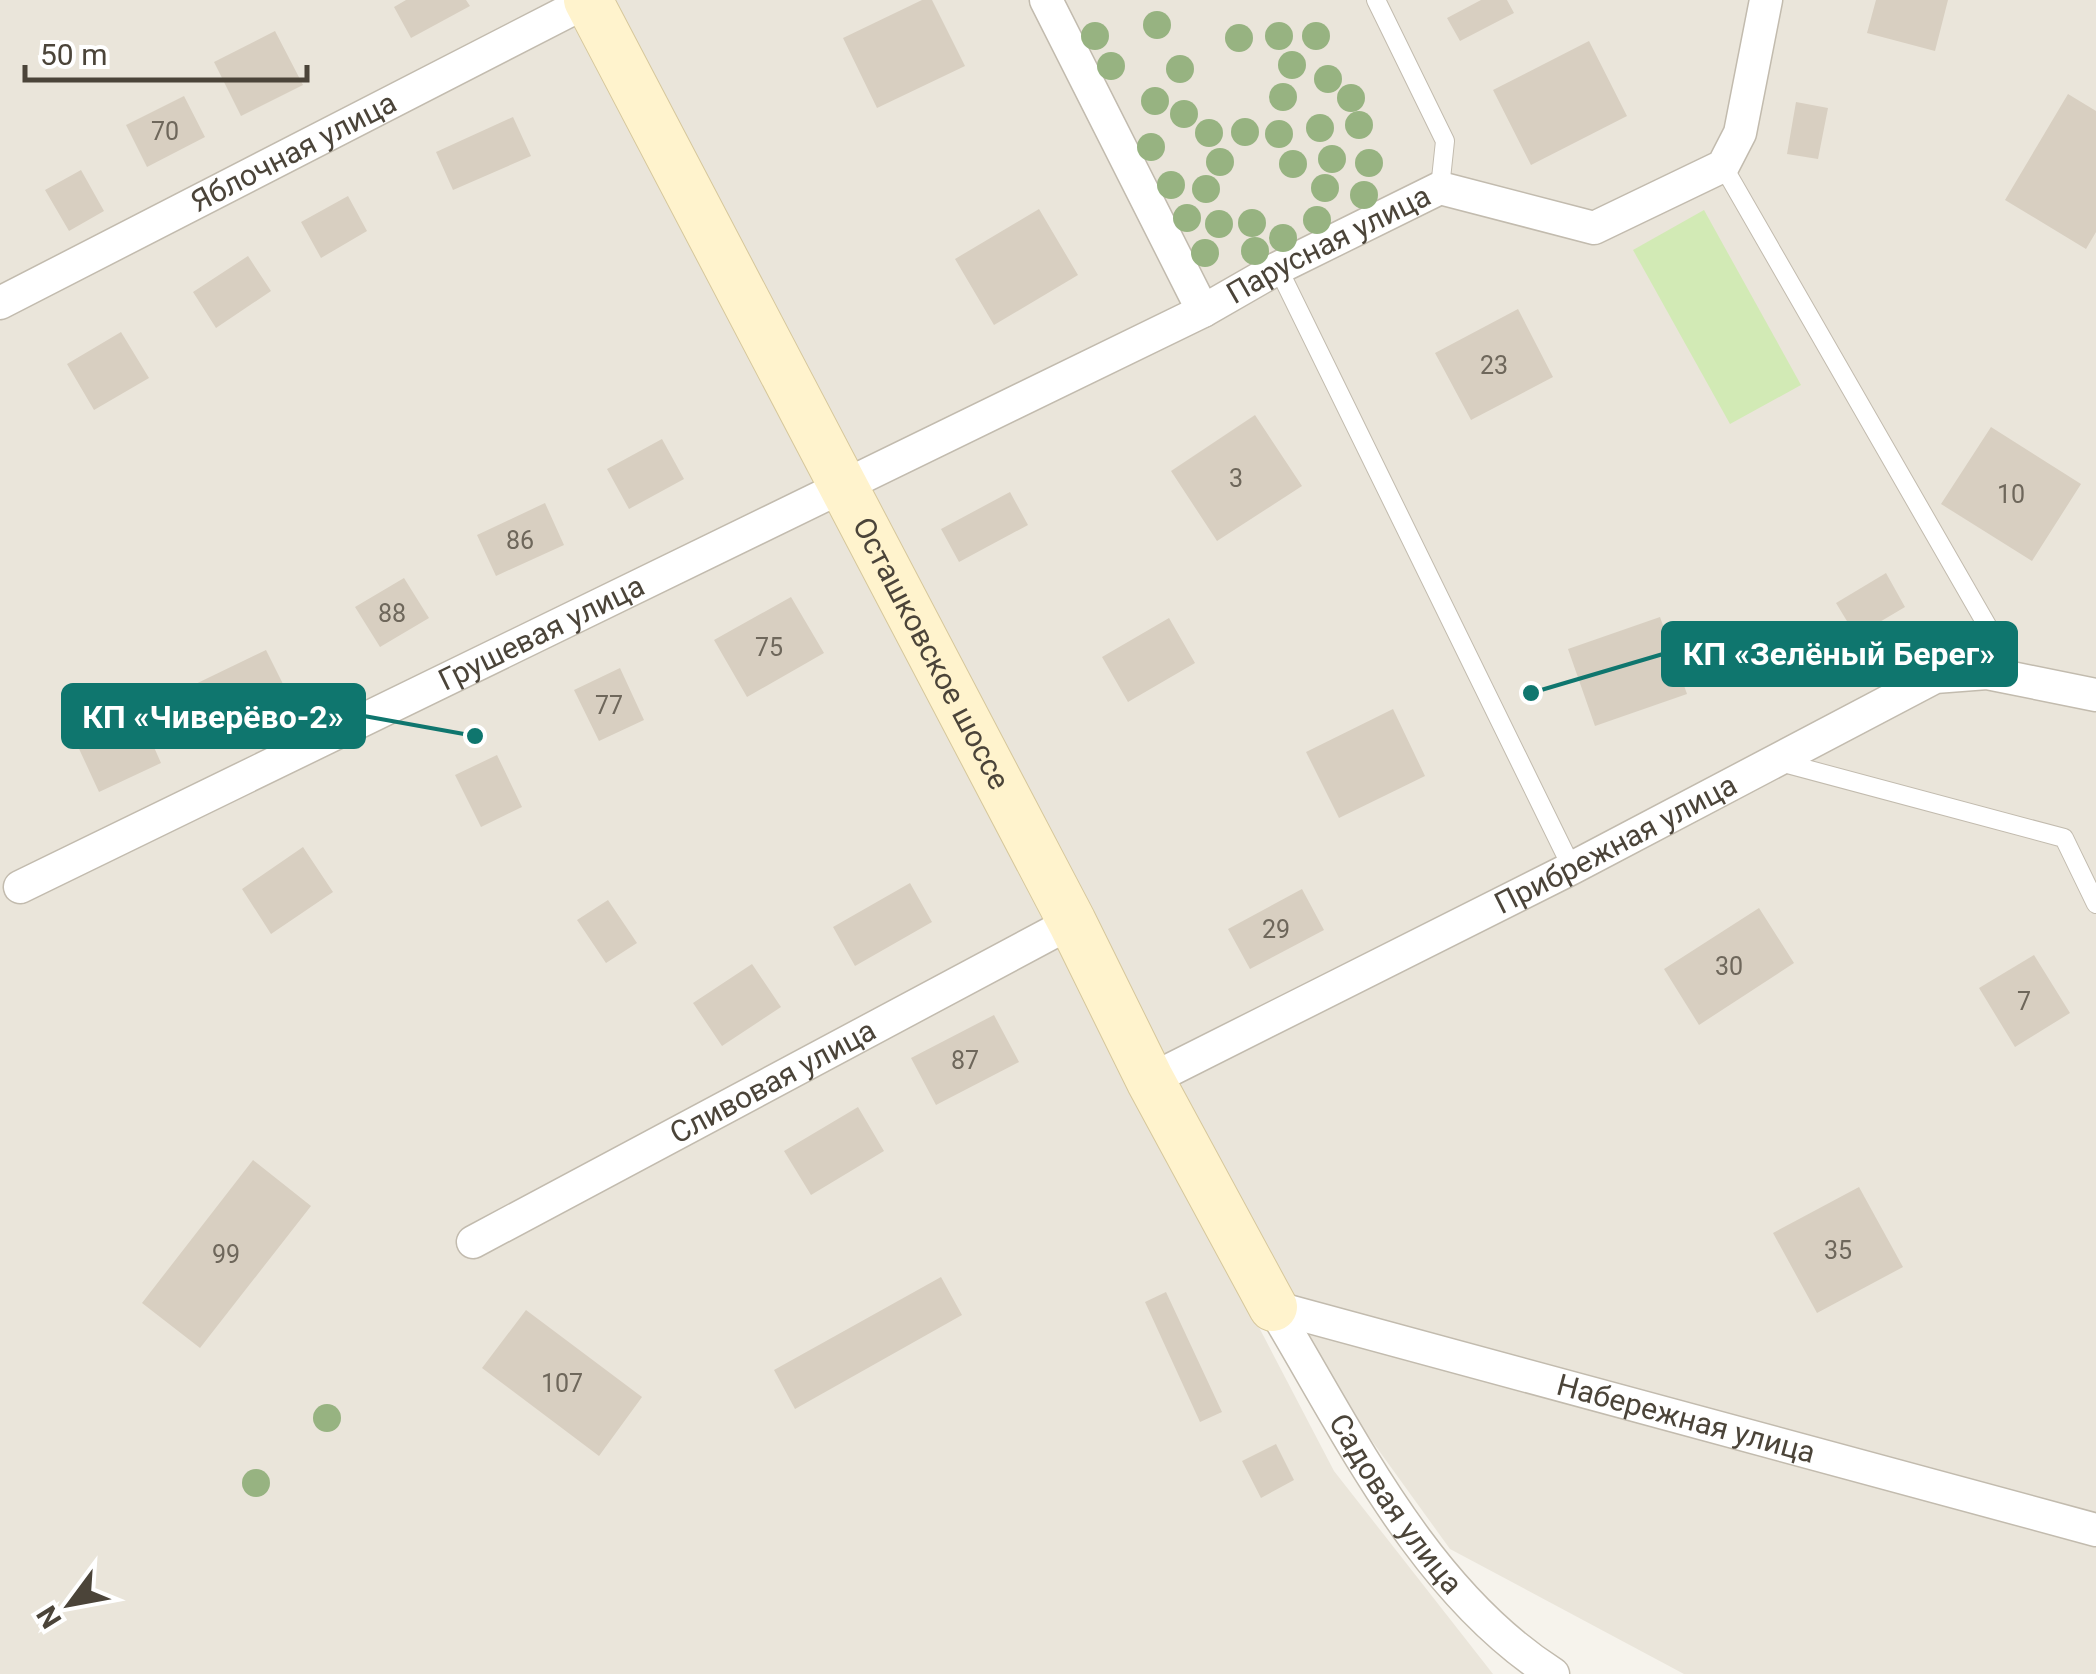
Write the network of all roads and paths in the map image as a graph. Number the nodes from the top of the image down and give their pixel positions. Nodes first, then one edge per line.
1 (588, 0) edge
2 (1046, 0) edge
3 (1376, 0) edge
4 (1766, 0) edge
5 (1723, 166) junction
6 (1440, 188) junction
7 (1278, 268) junction
8 (0, 304) edge
9 (1203, 311) junction
10 (846, 487) junction
11 (1988, 673) junction
12 (2096, 695) edge
13 (1776, 760) junction
14 (1572, 868) junction
15 (20, 886) dead end
16 (2096, 904) edge
17 (1072, 922) junction
18 (1150, 1080) junction
19 (473, 1242) dead end
20 (1273, 1307) junction
21 (2096, 1530) edge
22 (1553, 1674) edge

1 - 8 street, Яблочная улица
1 - 10 street, Осташковское шоссе
2 - 9 street
3 - 6 lane
4 - 5 street
5 - 6 street, Парусная улица
5 - 11 lane
6 - 7 street, Парусная улица
7 - 9 street, Парусная улица
7 - 14 lane
9 - 10 street, Парусная улица
10 - 15 street, Грушевая улица
10 - 17 street, Осташковское шоссе
11 - 12 street, Прибрежная улица
11 - 13 street, Прибрежная улица
13 - 14 street, Прибрежная улица
13 - 16 lane
14 - 18 street, Прибрежная улица
17 - 18 street, Осташковское шоссе
17 - 19 street, Сливовая улица
18 - 20 street, Осташковское шоссе
20 - 21 street, Набережная улица
20 - 22 street, Садовая улица

